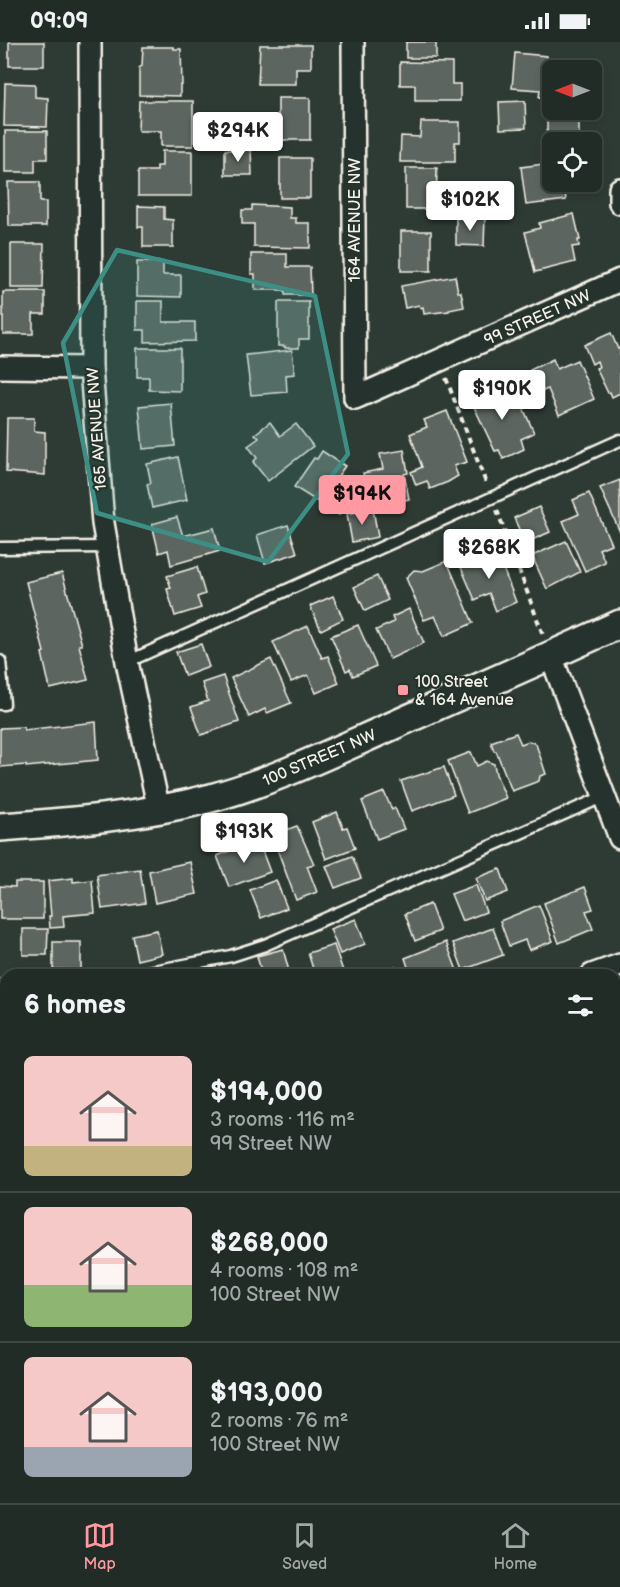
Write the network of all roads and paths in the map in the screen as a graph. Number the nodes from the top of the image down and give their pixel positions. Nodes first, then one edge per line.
1 (90, 42) edge
2 (353, 42) edge
3 (620, 189) edge
4 (620, 203) edge
5 (620, 280) edge
6 (0, 367) edge
7 (91, 368) junction
8 (355, 398) joint
9 (620, 440) edge
10 (108, 547) junction
11 (0, 548) edge
12 (620, 624) edge
13 (551, 656) junction
14 (0, 661) edge
15 (127, 662) junction
16 (0, 704) edge
17 (605, 796) junction
18 (159, 810) junction
19 (0, 826) edge
20 (620, 838) edge
21 (164, 969) edge

1 - 7 street, 165 AVENUE NW
2 - 8 street, 164 AVENUE NW
3 - 4 street
5 - 8 street, 99 STREET NW
6 - 7 street
7 - 10 street, 165 AVENUE NW
9 - 15 lane
10 - 11 lane
10 - 15 street, 165 AVENUE NW
12 - 13 street, 100 STREET NW
13 - 17 street
13 - 18 street, 100 STREET NW
14 - 16 lane
15 - 18 street, 165 AVENUE NW
17 - 20 street
17 - 21 lane
18 - 19 street, 100 STREET NW

